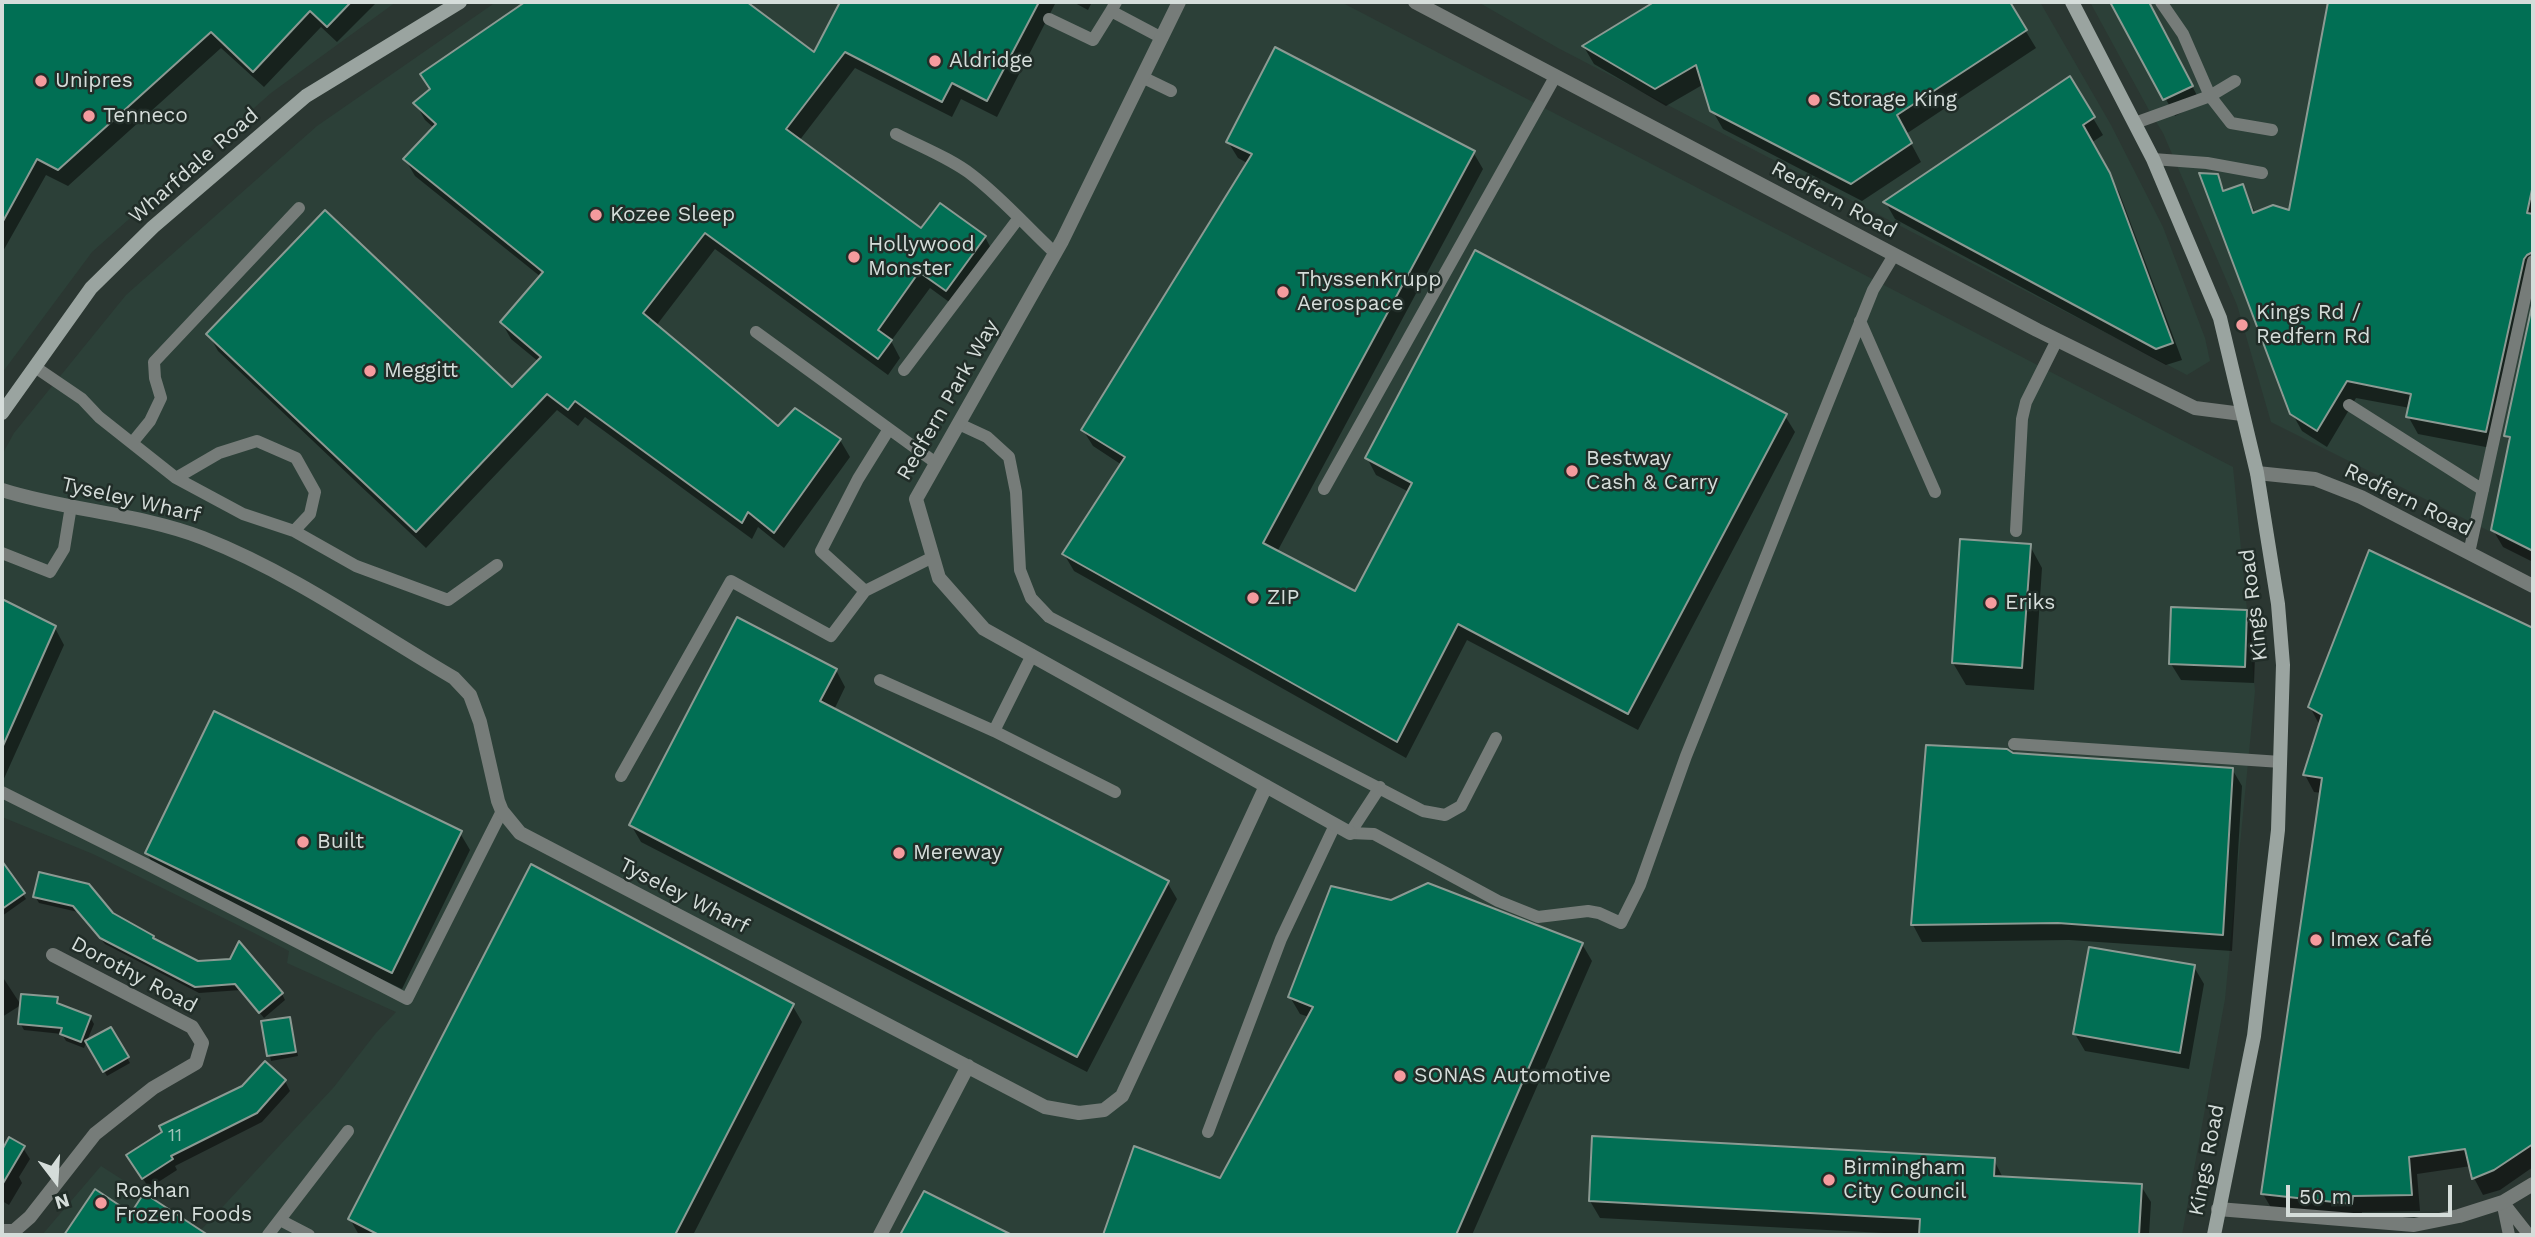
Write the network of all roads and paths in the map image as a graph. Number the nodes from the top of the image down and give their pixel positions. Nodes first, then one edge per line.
1 (460, 2) edge
2 (1179, 2) edge
3 (1415, 2) edge
4 (2072, 2) edge
5 (2161, 2) edge
6 (1113, 6) edge
7 (1049, 19) dead end
8 (1162, 38) junction
9 (1142, 77) junction
10 (1555, 77) junction
11 (2235, 81) dead end
12 (1171, 91) dead end
13 (2210, 96) junction
14 (2135, 123) junction
15 (2272, 130) dead end
16 (896, 134) dead end
17 (2153, 159) junction
18 (2262, 173) dead end
19 (299, 208) dead end
20 (1018, 219) junction
21 (1055, 253) junction
22 (1894, 255) junction
23 (2533, 261) edge
24 (1860, 321) junction
25 (756, 332) dead end
26 (2057, 340) junction
27 (35, 367) junction
28 (905, 370) dead end
29 (2349, 405) dead end
30 (2, 413) edge
31 (2242, 414) junction
32 (959, 424) junction
33 (888, 429) junction
34 (132, 443) junction
35 (936, 463) junction
36 (2257, 473) junction
37 (176, 478) junction
38 (1324, 489) dead end
39 (2, 490) edge
40 (2483, 490) junction
41 (1935, 492) dead end
42 (71, 506) junction
43 (294, 531) junction
44 (2016, 531) dead end
45 (2, 553) edge
46 (2469, 553) junction
47 (933, 557) junction
48 (497, 565) dead end
49 (2533, 586) edge
50 (865, 591) junction
51 (1032, 655) junction
52 (880, 680) dead end
53 (994, 732) junction
54 (1496, 738) dead end
55 (2014, 744) dead end
56 (2281, 762) junction
57 (621, 776) dead end
58 (1266, 786) junction
59 (1380, 787) junction
60 (2, 792) edge
61 (1115, 792) dead end
62 (502, 811) junction
63 (1335, 825) junction
64 (1350, 833) junction
65 (53, 955) dead end
66 (968, 1066) junction
67 (348, 1131) dead end
68 (1208, 1132) dead end
69 (2533, 1184) edge
70 (2503, 1202) junction
71 (2218, 1209) junction
72 (280, 1220) junction
73 (10, 1232) edge
74 (268, 1235) edge
75 (309, 1235) edge
76 (880, 1235) edge
77 (2214, 1235) edge
78 (2509, 1235) edge
79 (2529, 1235) edge

1 - 27 street, Wharfdale Road
2 - 8 street, Redfern Park Way
3 - 10 street, Redfern Road
4 - 14 street, Kings Road
5 - 13 lane
6 - 7 lane
6 - 8 lane
8 - 9 street, Redfern Park Way
9 - 12 lane
9 - 21 street, Redfern Park Way
10 - 22 street, Redfern Road
10 - 38 lane
11 - 13 lane
13 - 14 lane
13 - 15 lane
14 - 17 street, Kings Road
16 - 20 lane
17 - 18 lane
17 - 31 street, Kings Road
19 - 34 lane
20 - 21 lane
20 - 28 lane
21 - 32 street, Redfern Park Way
22 - 24 lane
22 - 26 street, Redfern Road
23 - 40 lane
24 - 41 lane
24 - 64 lane
25 - 33 lane
26 - 31 street, Redfern Road
26 - 44 lane
27 - 30 street, Wharfdale Road
27 - 34 lane
29 - 40 lane
31 - 36 street, Kings Road
32 - 35 street, Redfern Park Way
32 - 59 lane
33 - 35 lane
33 - 50 lane
34 - 37 lane
35 - 47 street, Redfern Park Way
36 - 46 street, Redfern Road
36 - 56 street, Kings Road
37 - 43 lane
37 - 43 lane
39 - 42 street, Tyseley Wharf
40 - 46 lane
42 - 45 lane
42 - 62 street, Tyseley Wharf
43 - 48 lane
46 - 49 street, Redfern Road
47 - 50 lane
47 - 51 street, Redfern Park Way
50 - 57 lane
51 - 53 lane
51 - 58 street, Redfern Park Way
52 - 53 lane
53 - 61 lane
54 - 59 lane
55 - 56 lane
56 - 71 street, Kings Road
58 - 63 street, Redfern Park Way
58 - 66 street, Tyseley Wharf
59 - 64 lane
60 - 62 lane
62 - 66 street, Tyseley Wharf
63 - 64 street, Redfern Park Way
63 - 68 lane
65 - 73 street, Dorothy Road
66 - 76 street
67 - 72 lane
69 - 70 street
70 - 71 street
70 - 78 lane
70 - 79 lane
71 - 77 street, Kings Road
72 - 74 lane
72 - 75 lane

